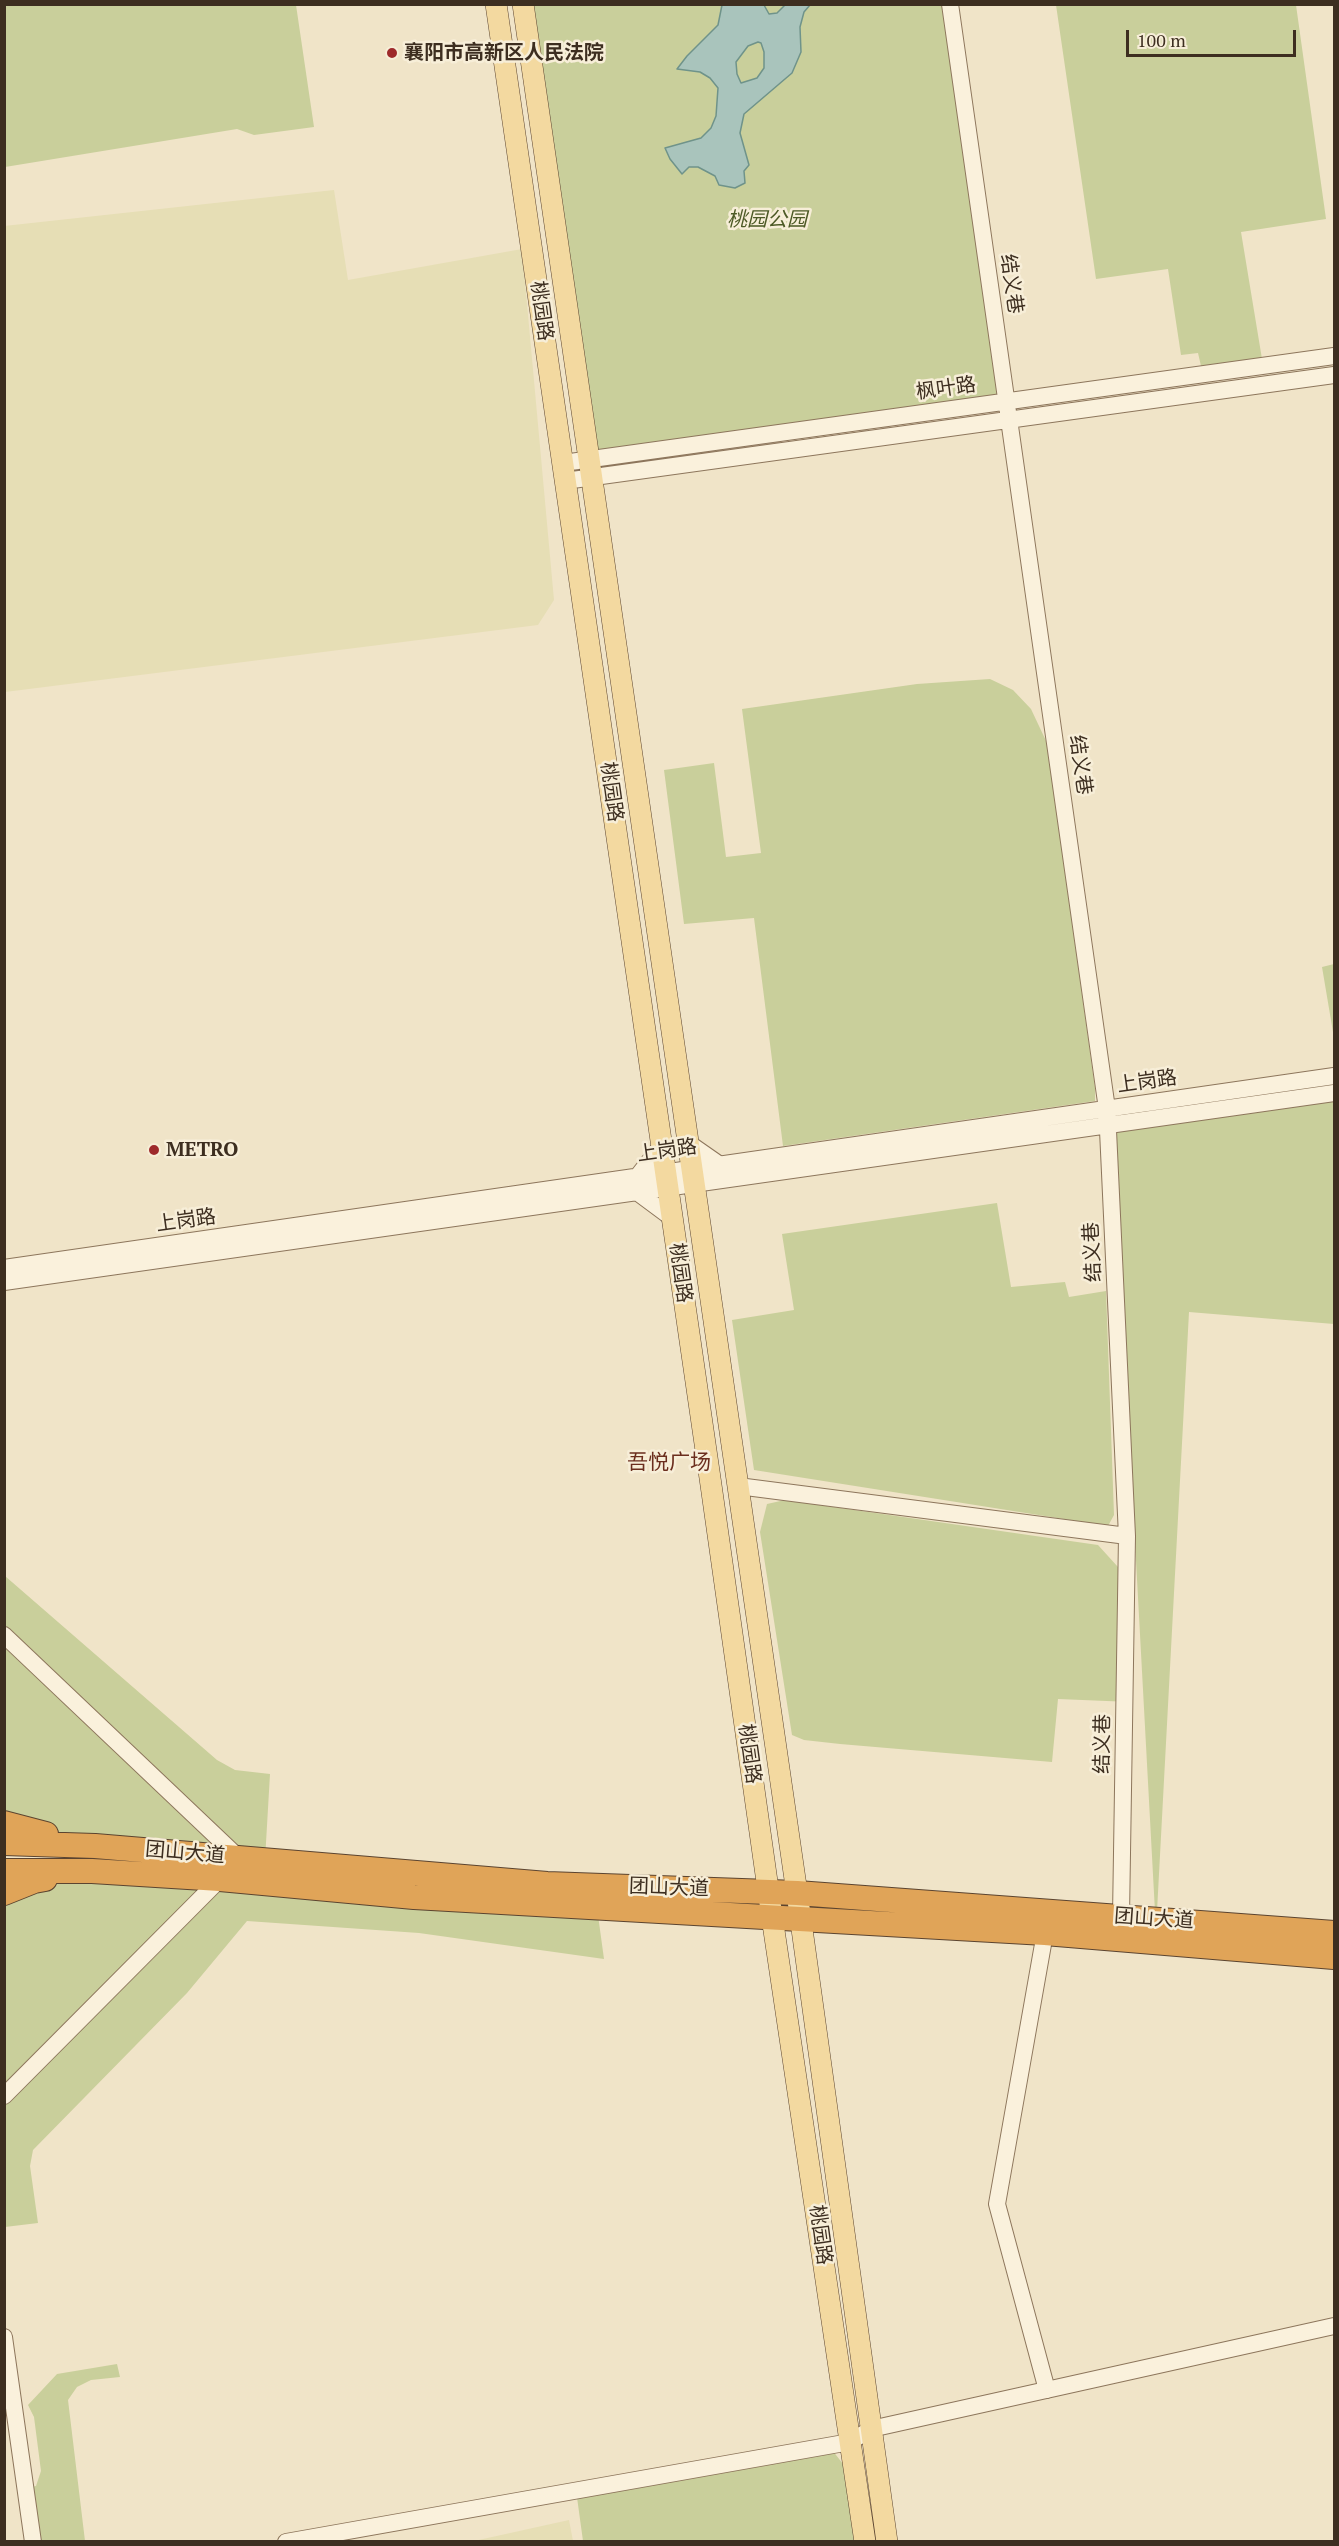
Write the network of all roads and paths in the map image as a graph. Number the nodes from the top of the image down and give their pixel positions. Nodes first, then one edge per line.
1 (496, 4) edge
2 (523, 4) edge
3 (950, 4) edge
4 (1335, 356) edge
5 (1335, 375) edge
6 (1006, 402) junction
7 (1009, 420) junction
8 (590, 469) junction
9 (564, 472) junction
10 (1335, 1076) edge
11 (1335, 1093) edge
12 (1108, 1117) junction
13 (687, 1142) junction
14 (662, 1145) junction
15 (720, 1172) junction
16 (693, 1176) junction
17 (667, 1180) junction
18 (637, 1184) junction
19 (698, 1211) junction
20 (672, 1218) junction
21 (4, 1268) edge
22 (4, 1282) edge
23 (738, 1486) junction
24 (1127, 1536) junction
25 (4, 1635) edge
26 (4, 1823) edge
27 (4, 1843) edge
28 (95, 1846) junction
29 (239, 1858) junction
30 (4, 1871) edge
31 (101, 1872) junction
32 (220, 1879) junction
33 (768, 1891) junction
34 (4, 1893) edge
35 (797, 1893) junction
36 (1121, 1916) junction
37 (772, 1917) junction
38 (801, 1918) junction
39 (1045, 1932) junction
40 (1335, 1933) edge
41 (1335, 1957) edge
42 (4, 2096) edge
43 (1335, 2326) edge
44 (4, 2337) edge
45 (1047, 2390) junction
46 (871, 2429) junction
47 (850, 2442) junction
48 (33, 2541) edge
49 (286, 2541) edge
50 (865, 2541) edge
51 (888, 2541) edge

1 - 9 main road, 桃园路
2 - 8 main road, 桃园路
3 - 6 street, 结义巷
4 - 6 street, 枫叶路
5 - 7 street, 枫叶路
6 - 7 street, 结义巷
6 - 8 street, 枫叶路
7 - 8 street, 枫叶路
7 - 12 street, 结义巷
8 - 9 street, 枫叶路
8 - 13 main road, 桃园路
9 - 14 main road, 桃园路
10 - 12 street, 上岗路
11 - 12 street, 上岗路
12 - 15 street, 上岗路
12 - 24 street, 结义巷
13 - 15 street
13 - 16 main road, 桃园路
14 - 17 main road, 桃园路
14 - 18 street
15 - 16 street, 上岗路
15 - 19 street
16 - 17 street, 上岗路
16 - 19 main road, 桃园路
17 - 18 street, 上岗路
17 - 20 main road, 桃园路
18 - 20 street
18 - 21 street, 上岗路
18 - 22 street, 上岗路
19 - 23 main road, 桃园路
20 - 33 main road, 桃园路
23 - 24 street
23 - 35 main road, 桃园路
24 - 36 street, 结义巷
25 - 29 street
26 - 28 highway
27 - 28 highway, 团山大道
28 - 29 highway, 团山大道
29 - 33 highway, 团山大道
30 - 31 highway, 团山大道
31 - 32 highway, 团山大道
31 - 34 highway
32 - 37 highway, 团山大道
32 - 42 street
33 - 35 highway, 团山大道
33 - 37 main road, 桃园路
35 - 36 highway, 团山大道
35 - 38 main road, 桃园路
36 - 40 highway, 团山大道
37 - 38 highway, 团山大道
37 - 47 main road, 桃园路
38 - 39 highway, 团山大道
38 - 46 main road, 桃园路
39 - 41 highway, 团山大道
39 - 45 street
43 - 45 street
44 - 48 street
45 - 46 street
46 - 47 street
46 - 51 main road, 桃园路
47 - 49 street
47 - 50 main road, 桃园路

